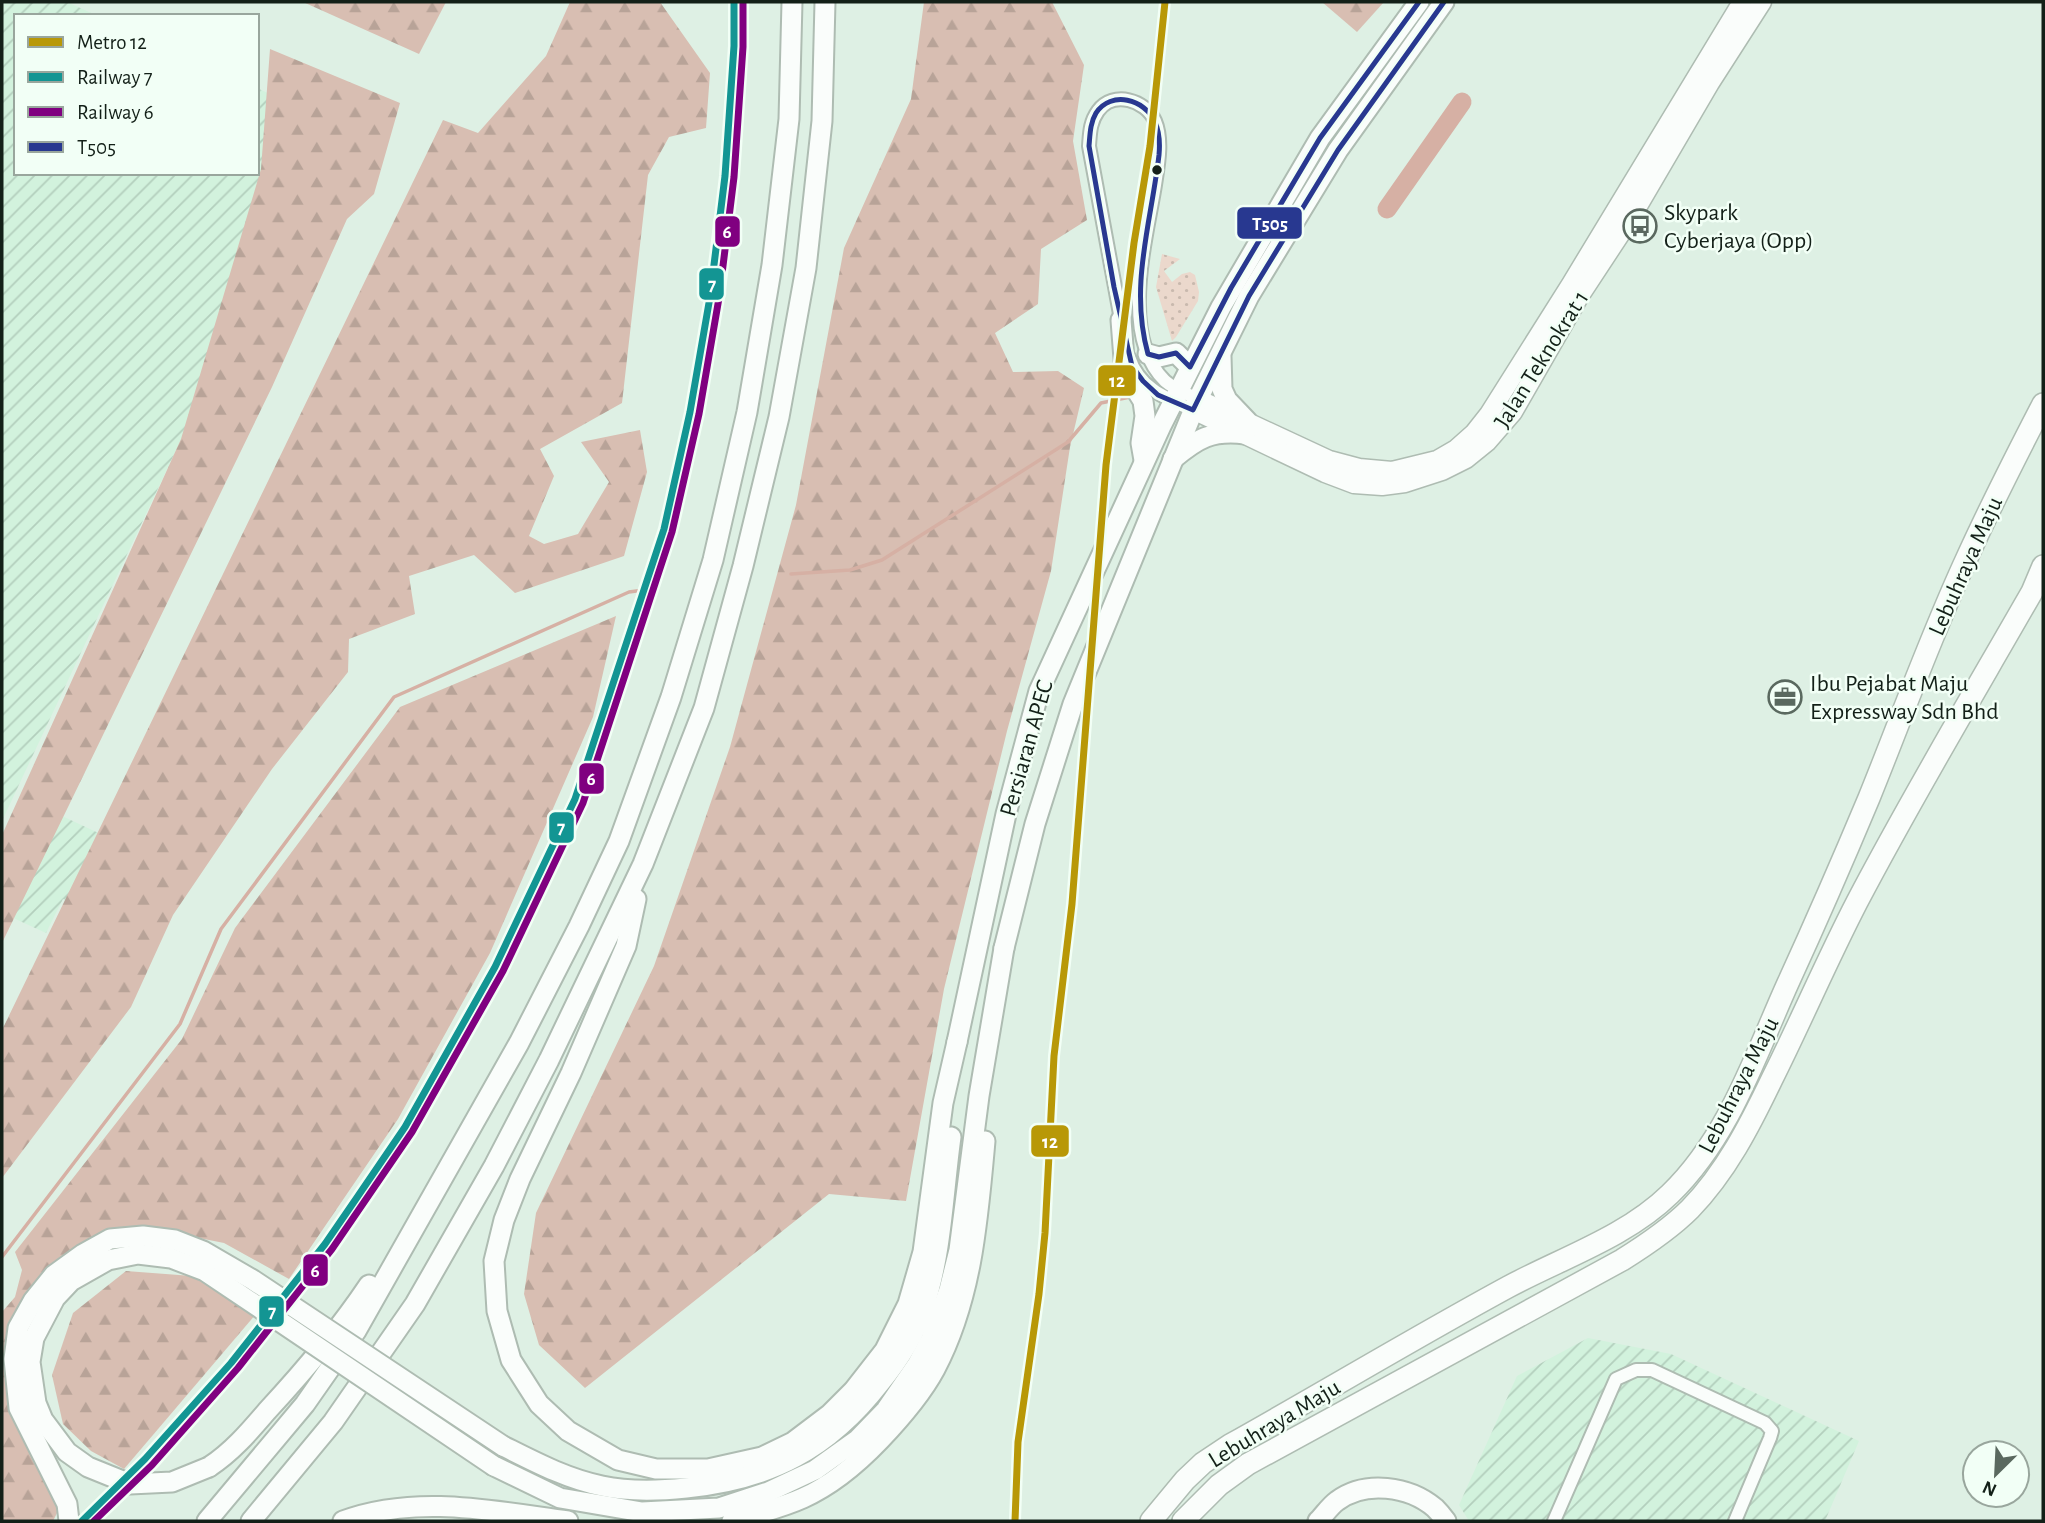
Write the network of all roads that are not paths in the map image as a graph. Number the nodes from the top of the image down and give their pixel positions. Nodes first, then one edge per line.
1 (792, 2) edge
2 (825, 2) edge
3 (1419, 2) edge
4 (1444, 2) edge
5 (1742, 2) edge
6 (1762, 2) edge
7 (1121, 320) junction
8 (1148, 354) junction
9 (1221, 355) junction
10 (1190, 367) junction
11 (1176, 396) junction
12 (1195, 404) junction
13 (2043, 404) edge
14 (1246, 428) junction
15 (1171, 460) junction
16 (1144, 465) junction
17 (2043, 566) edge
18 (643, 864) junction
19 (1004, 948) junction
20 (957, 1042) junction
21 (459, 1149) junction
22 (802, 1498) junction
23 (69, 1521) edge
24 (207, 1521) edge
25 (251, 1521) edge
26 (343, 1521) edge
27 (563, 1521) edge
28 (732, 1521) edge
29 (756, 1521) edge
30 (1151, 1521) edge
31 (1182, 1521) edge
32 (1318, 1521) edge
33 (1336, 1521) edge
34 (1429, 1521) edge
35 (1446, 1521) edge
36 (1554, 1521) edge
37 (1735, 1521) edge

1 - 21 main road
2 - 18 main road
3 - 10 main road, Persiaran APEC
4 - 9 main road, Persiaran APEC
5 - 14 main road, Jalan Teknokrat 1
6 - 14 main road, Jalan Teknokrat 1
7 - 8 street
7 - 11 street
7 - 16 main road
8 - 10 main road
8 - 11 street
9 - 12 main road, Persiaran APEC
9 - 14 main road
10 - 11 main road, Persiaran APEC
11 - 12 street
11 - 16 main road, Persiaran APEC
12 - 14 main road, Jalan Teknokrat 1
12 - 15 main road, Persiaran APEC
13 - 30 highway, Lebuhraya Maju
14 - 15 main road
15 - 19 main road, Persiaran APEC
16 - 20 main road, Persiaran APEC
17 - 31 highway, Lebuhraya Maju
18 - 20 main road
18 - 25 main road
19 - 21 main road, bridge
19 - 22 main road
20 - 23 main road, bridge
21 - 24 main road
22 - 28 main road
22 - 29 main road
26 - 27 main road
32 - 35 main road
33 - 34 main road
36 - 37 street

